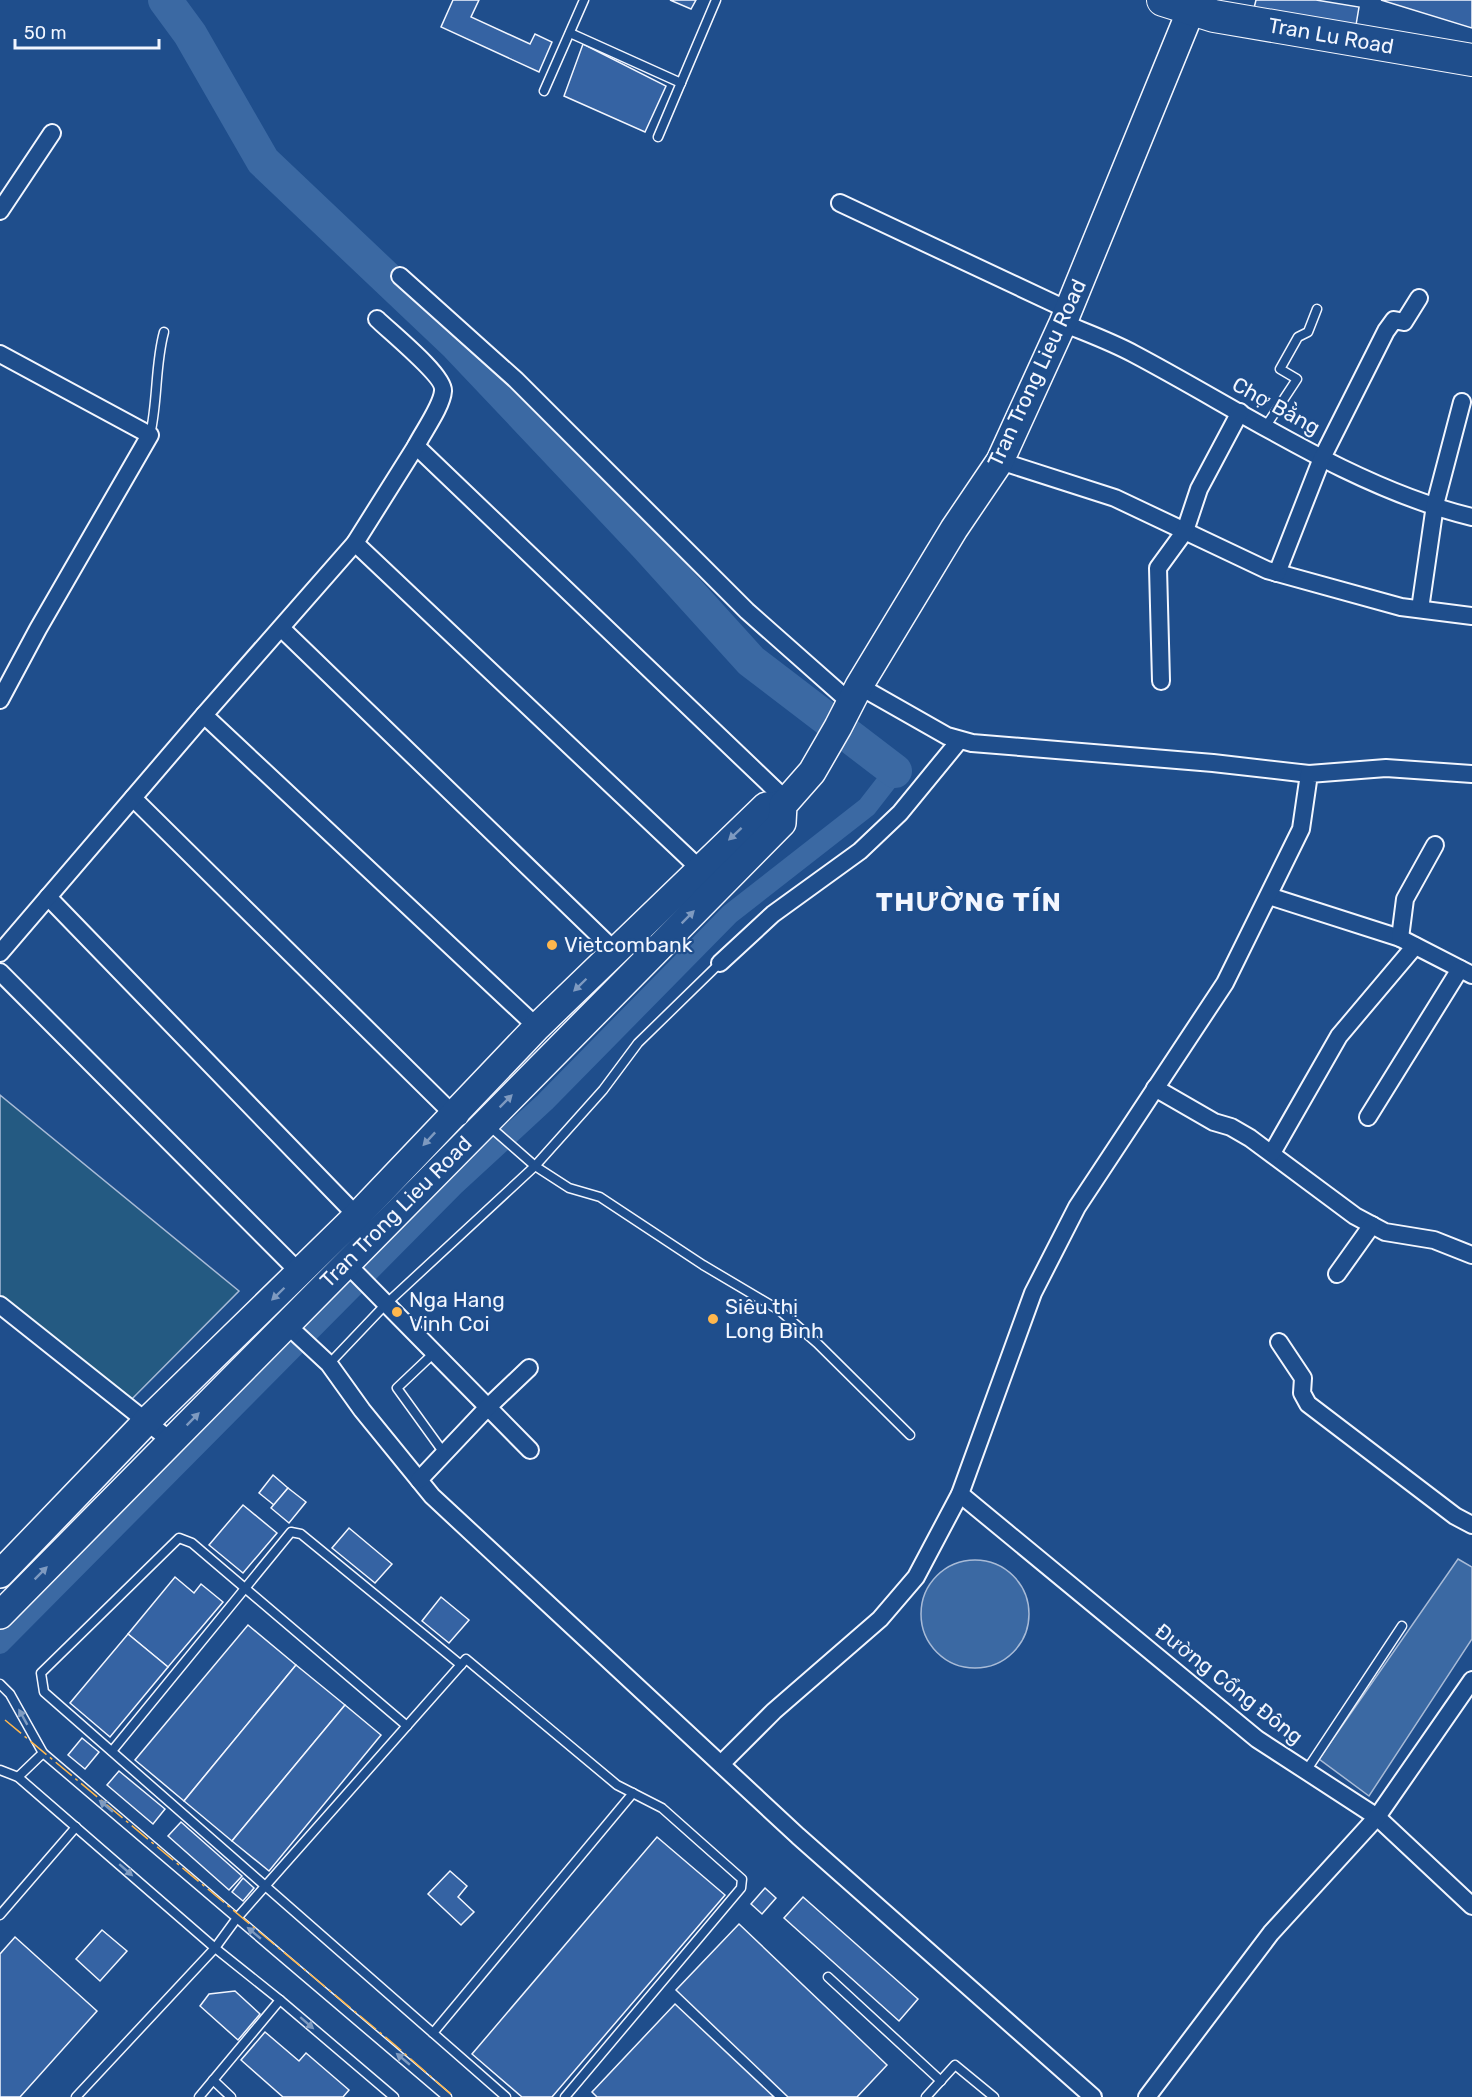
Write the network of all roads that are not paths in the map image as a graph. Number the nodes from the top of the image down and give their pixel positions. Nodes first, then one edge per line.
1 (584, 0) edge
2 (716, 0) edge
3 (1177, 5) edge
4 (570, 33) junction
5 (1472, 60) edge
6 (681, 83) junction
7 (544, 91) dead end
8 (52, 133) dead end
9 (658, 137) dead end
10 (840, 203) dead end
11 (0, 211) edge
12 (400, 276) dead end
13 (1419, 298) dead end
14 (1317, 309) dead end
15 (1066, 317) junction
16 (376, 319) dead end
17 (164, 332) dead end
18 (0, 354) edge
19 (1462, 402) dead end
20 (1240, 412) junction
21 (1266, 426) junction
22 (150, 435) junction
23 (416, 446) junction
24 (1322, 458) junction
25 (1000, 461) junction
26 (1435, 505) junction
27 (1472, 517) edge
28 (1185, 531) junction
29 (355, 543) junction
30 (1277, 573) junction
31 (1420, 609) junction
32 (1472, 616) edge
33 (280, 628) junction
34 (1161, 681) dead end
35 (855, 694) junction
36 (0, 700) edge
37 (204, 715) junction
38 (959, 741) junction
39 (1310, 774) junction
40 (1472, 774) edge
41 (133, 798) junction
42 (785, 803) junction
43 (1435, 845) dead end
44 (699, 868) junction
45 (1269, 896) junction
46 (48, 897) junction
47 (1408, 942) junction
48 (615, 951) junction
49 (0, 953) edge
50 (720, 963) joint
51 (0, 972) edge
52 (1466, 972) edge
53 (537, 1027) junction
54 (1155, 1088) junction
55 (453, 1114) junction
56 (1368, 1117) dead end
57 (488, 1129) junction
58 (1272, 1153) junction
59 (532, 1163) junction
60 (357, 1216) junction
61 (1372, 1225) junction
62 (1472, 1255) edge
63 (350, 1267) junction
64 (300, 1273) junction
65 (1337, 1274) dead end
66 (386, 1304) junction
67 (0, 1305) edge
68 (286, 1324) junction
69 (1279, 1342) dead end
70 (434, 1353) junction
71 (328, 1364) junction
72 (529, 1368) dead end
73 (488, 1407) junction
74 (145, 1423) junction
75 (910, 1435) dead end
76 (171, 1441) junction
77 (530, 1450) dead end
78 (444, 1453) junction
79 (419, 1480) junction
80 (960, 1494) junction
81 (1472, 1525) edge
82 (0, 1574) edge
83 (245, 1588) junction
84 (0, 1615) edge
85 (1402, 1626) dead end
86 (461, 1665) junction
87 (1472, 1680) edge
88 (0, 1684) edge
89 (407, 1726) junction
90 (112, 1751) junction
91 (43, 1753) junction
92 (722, 1764) junction
93 (0, 1770) edge
94 (1306, 1771) junction
95 (18, 1777) junction
96 (633, 1793) junction
97 (1377, 1817) junction
98 (76, 1827) junction
99 (266, 1887) junction
100 (1472, 1906) edge
101 (0, 1915) edge
102 (237, 1918) junction
103 (215, 1948) junction
104 (828, 1977) dead end
105 (280, 2000) junction
106 (433, 2032) junction
107 (213, 2080) junction
108 (941, 2081) junction
109 (76, 2097) edge
110 (199, 2097) edge
111 (231, 2097) edge
112 (394, 2097) edge
113 (447, 2097) edge
114 (506, 2097) edge
115 (565, 2097) edge
116 (926, 2097) edge
117 (994, 2097) edge
118 (1094, 2097) edge
119 (1147, 2097) edge

1 - 4 lane
2 - 6 lane
3 - 5 highway, Tran Lu Road
3 - 15 main road, Tran Trong Lieu Road
4 - 6 lane
4 - 7 lane
6 - 9 lane
8 - 11 street
10 - 15 street, Chợ Bằng
12 - 35 street
13 - 24 street
14 - 21 lane
15 - 20 street, Chợ Bằng
15 - 25 main road, Tran Trong Lieu Road
16 - 23 street
17 - 22 lane
18 - 22 street
19 - 26 street
20 - 21 street, Chợ Bằng
20 - 28 street
21 - 24 street, Chợ Bằng
22 - 36 street
23 - 29 street
23 - 42 street
24 - 26 street, Chợ Bằng
24 - 30 street
25 - 28 street
25 - 35 main road, Tran Trong Lieu Road
26 - 27 street, Chợ Bằng
26 - 31 street
28 - 30 street
28 - 34 street
29 - 33 street
29 - 44 street
30 - 31 street
31 - 32 street
33 - 37 street
33 - 48 street
35 - 38 street
35 - 42 main road, Tran Trong Lieu Road
37 - 41 street
37 - 53 street
38 - 39 street
38 - 50 street
39 - 40 street
39 - 45 street
41 - 46 street
41 - 55 street
42 -> 44 main road, Tran Trong Lieu Road
57 -> 42 main road, Tran Trong Lieu Road
43 - 47 street
44 - 48 main road, Tran Trong Lieu Road
45 - 47 street
45 - 54 street
46 - 49 street
46 - 60 street
47 - 52 street
47 - 58 street
48 -> 53 main road, Tran Trong Lieu Road
50 - 59 lane
51 - 64 street
52 - 56 street
53 - 55 main road, Tran Trong Lieu Road
54 - 58 street
54 - 80 street
55 - 57 street
55 -> 60 main road, Tran Trong Lieu Road
57 - 59 lane
57 - 63 main road, Tran Trong Lieu Road
58 - 61 street
59 - 66 lane
59 - 75 lane
60 - 64 main road, Tran Trong Lieu Road
61 - 62 street
61 - 65 street
63 - 66 street
63 - 68 main road, Tran Trong Lieu Road
64 -> 74 main road, Tran Trong Lieu Road
66 - 70 street
66 - 71 lane
67 - 74 street
68 - 71 street
76 -> 68 main road, Tran Trong Lieu Road
69 - 81 street
70 - 73 street
70 - 78 lane
71 - 79 street
72 - 73 street
73 - 77 street
73 - 78 street
74 - 76 street
74 - 82 main road, Tran Trong Lieu Road
84 -> 76 main road, Tran Trong Lieu Road
78 - 79 street
79 - 92 street
80 - 92 street
80 - 94 street, Đường Cổng Đông
83 - 86 lane
83 - 89 lane
83 - 90 lane
83 - 90 lane
85 - 94 lane
86 - 89 lane
86 - 96 lane
87 - 97 street
91 -> 88 lane
89 - 99 lane
90 - 99 lane
91 - 95 lane
102 -> 91 lane
92 - 118 street
93 - 95 lane
94 - 97 street, Đường Cổng Đông
95 - 98 lane
96 - 106 lane
96 - 115 lane
97 - 100 street, Đường Cổng Đông
97 - 119 street
98 - 101 lane
98 -> 103 lane
99 - 102 lane
99 - 106 lane
102 - 103 lane
113 -> 102 lane
103 - 105 lane
103 - 109 lane
104 - 108 lane
105 - 107 lane
105 -> 112 lane
106 - 114 lane
107 - 110 lane
107 - 111 lane
108 - 116 lane
108 - 117 lane

